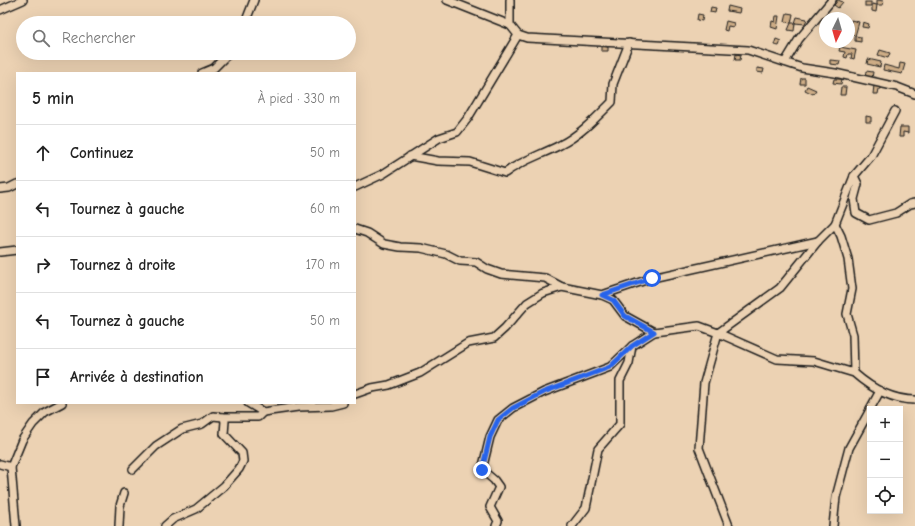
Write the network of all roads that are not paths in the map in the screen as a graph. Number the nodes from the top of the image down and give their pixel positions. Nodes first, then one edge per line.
1 (23, 0) edge
2 (254, 0) edge
3 (447, 0) edge
4 (510, 0) edge
5 (832, 0) edge
6 (0, 10) edge
7 (248, 16) edge
8 (510, 25) junction
9 (518, 35) junction
10 (629, 43) junction
11 (222, 60) edge
12 (785, 62) junction
13 (204, 72) edge
14 (915, 94) edge
15 (895, 111) dead end
16 (410, 156) junction
17 (854, 176) junction
18 (16, 184) edge
19 (356, 187) edge
20 (0, 188) edge
21 (915, 204) edge
22 (835, 224) junction
23 (356, 229) edge
24 (818, 241) junction
25 (16, 250) edge
26 (0, 252) edge
27 (562, 287) junction
28 (602, 295) junction
29 (654, 332) junction
30 (718, 333) junction
31 (632, 346) junction
32 (854, 373) junction
33 (880, 391) junction
34 (356, 394) edge
35 (915, 400) edge
36 (60, 404) edge
37 (250, 404) edge
38 (339, 404) edge
39 (872, 406) edge
40 (263, 412) junction
41 (867, 415) edge
42 (223, 417) junction
43 (0, 464) edge
44 (12, 467) junction
45 (133, 469) dead end
46 (124, 493) dead end
47 (16, 526) edge
48 (119, 526) edge
49 (165, 526) edge
50 (496, 526) edge
51 (572, 526) edge
52 (729, 526) edge
53 (833, 526) edge

1 - 6 street
2 - 7 street
3 - 8 street
4 - 8 street
5 - 12 street
8 - 9 street
9 - 10 street
9 - 16 street
10 - 12 street
10 - 16 street
11 - 13 street
12 - 14 street
15 - 17 street
16 - 19 street
17 - 21 street
17 - 22 street
18 - 20 street
22 - 24 street
22 - 32 street
23 - 27 street
24 - 28 street
24 - 30 street
25 - 26 street
27 - 28 street
27 - 34 street
28 - 29 street
29 - 30 street
29 - 31 street
30 - 32 street
30 - 52 street
31 - 50 street
31 - 51 street
32 - 33 street
33 - 35 street
33 - 39 street
36 - 44 street
37 - 40 street
38 - 40 street
40 - 42 street
41 - 53 street
42 - 45 street
42 - 49 street
43 - 44 street
44 - 47 street
46 - 48 street

